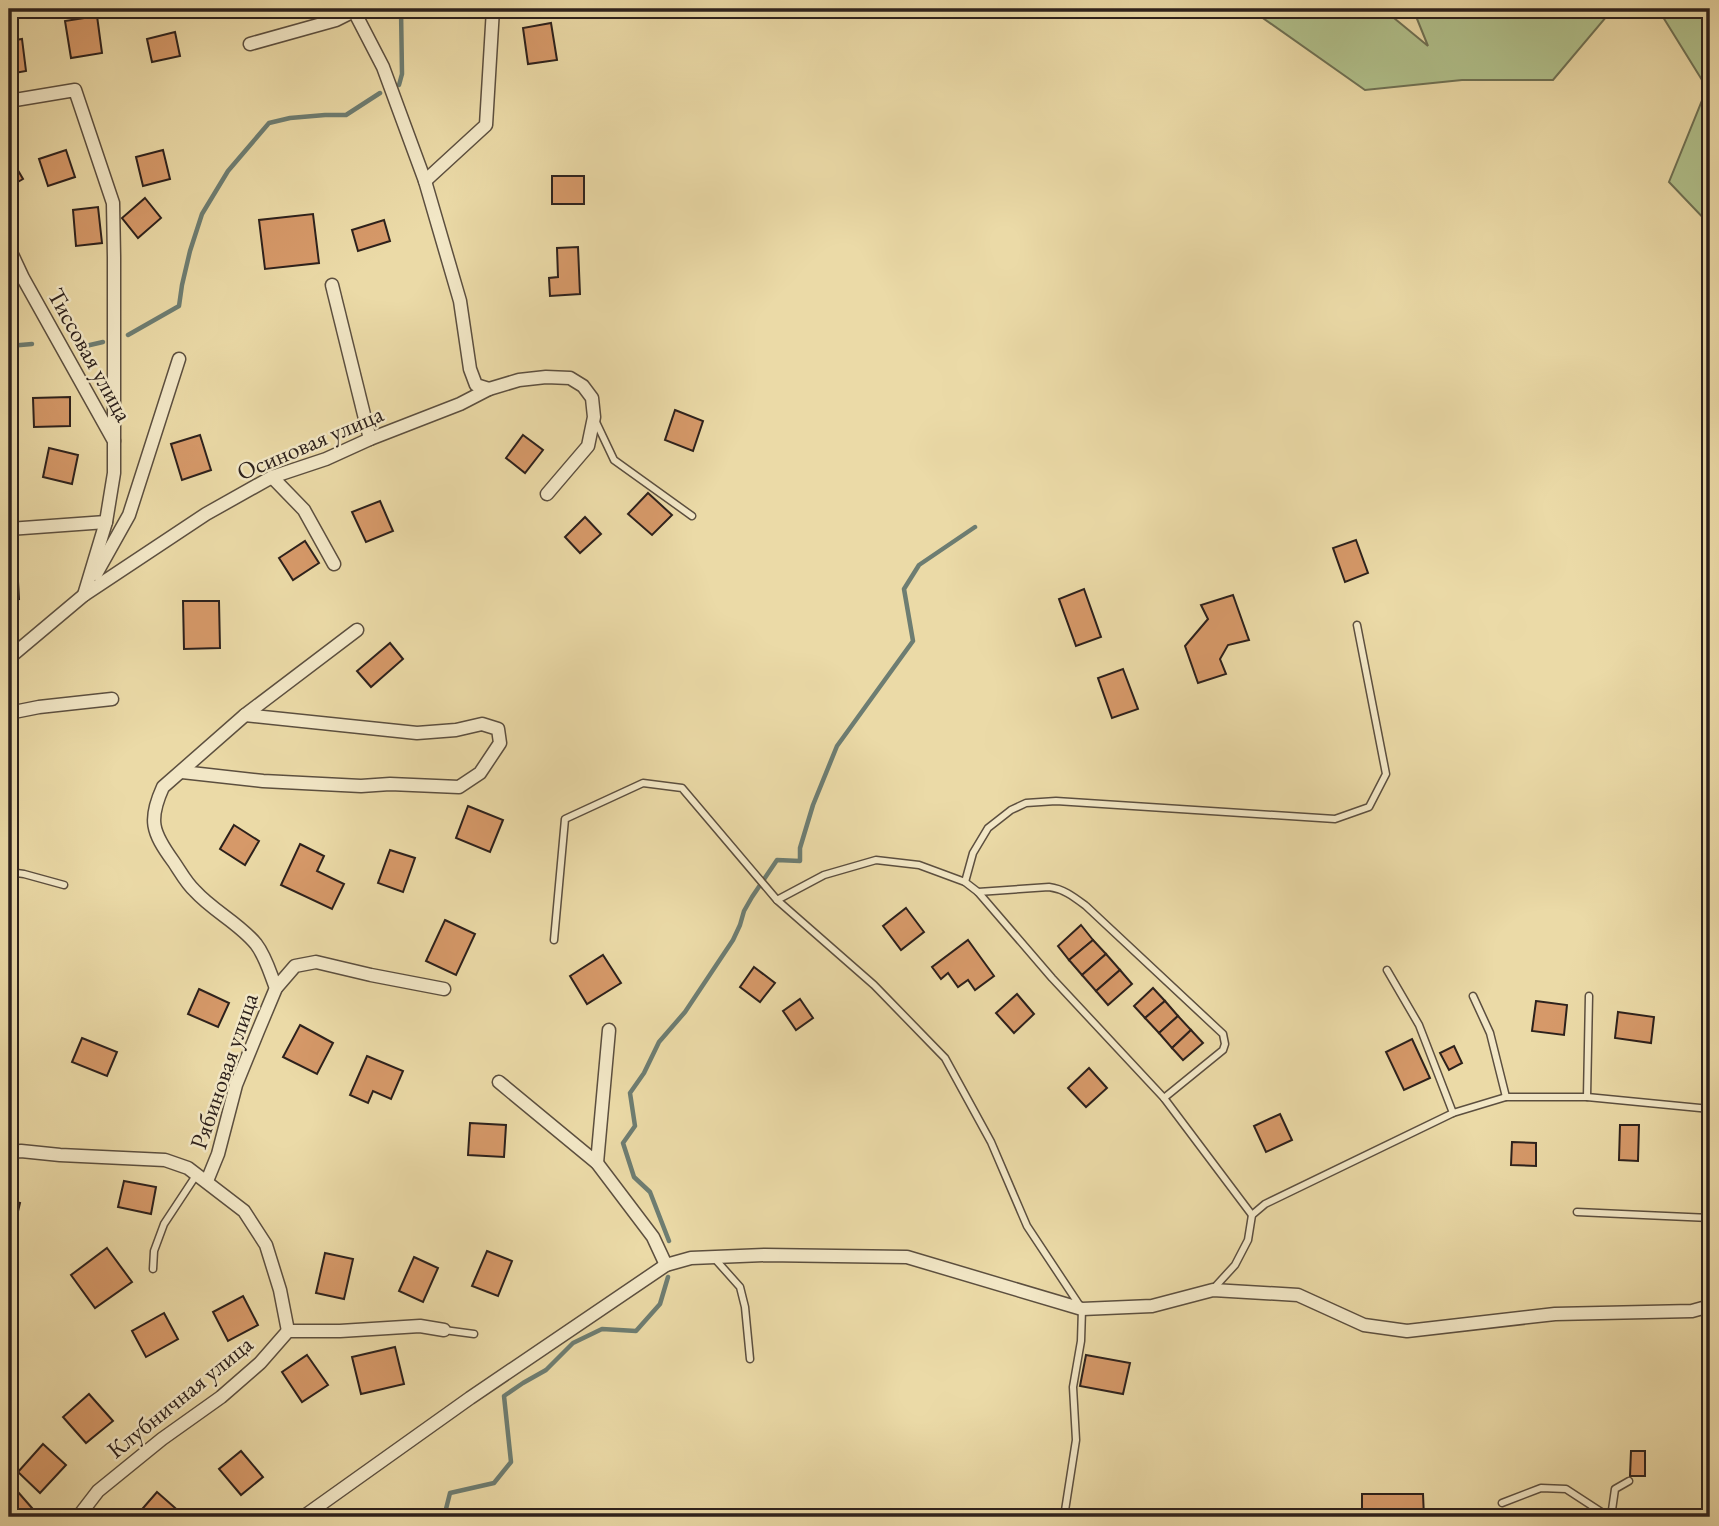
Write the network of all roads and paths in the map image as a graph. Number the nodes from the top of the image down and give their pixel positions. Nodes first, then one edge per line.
1 (493, 9) edge
2 (353, 10) edge
3 (250, 44) dead end
4 (9, 101) edge
5 (425, 181) junction
6 (9, 248) edge
7 (332, 285) dead end
8 (180, 359) dead end
9 (489, 389) junction
10 (594, 417) junction
11 (370, 439) junction
12 (114, 441) junction
13 (272, 477) junction
14 (547, 494) dead end
15 (692, 516) dead end
16 (106, 522) junction
17 (9, 529) edge
18 (334, 564) dead end
19 (84, 595) junction
20 (1357, 625) dead end
21 (357, 630) dead end
22 (9, 658) edge
23 (112, 699) dead end
24 (9, 713) edge
25 (245, 715) junction
26 (182, 772) junction
27 (9, 872) edge
28 (965, 882) junction
29 (64, 885) dead end
30 (978, 892) junction
31 (777, 900) junction
32 (554, 940) dead end
33 (1387, 970) dead end
34 (276, 988) junction
35 (444, 989) dead end
36 (1473, 996) dead end
37 (1589, 996) dead end
38 (609, 1030) dead end
39 (499, 1082) dead end
40 (1506, 1097) junction
41 (1587, 1097) junction
42 (1164, 1098) junction
43 (1710, 1110) edge
44 (1453, 1113) junction
45 (9, 1152) edge
46 (597, 1163) junction
47 (202, 1178) junction
48 (1577, 1212) dead end
49 (1252, 1215) junction
50 (1710, 1218) edge
51 (715, 1259) junction
52 (666, 1265) junction
53 (153, 1269) dead end
54 (1213, 1290) junction
55 (1710, 1306) edge
56 (1082, 1310) junction
57 (444, 1330) joint
58 (288, 1331) junction
59 (474, 1334) dead end
60 (750, 1359) dead end
61 (1629, 1481) dead end
62 (1502, 1503) dead end
63 (78, 1517) edge
64 (303, 1517) edge
65 (1064, 1517) edge
66 (1610, 1517) edge

1 - 5 street
2 - 3 street
2 - 5 street
4 - 12 street
5 - 9 street
6 - 12 street, Тиссовая улица
7 - 11 street
8 - 19 street
9 - 10 street, Осиновая улица
9 - 11 street, Осиновая улица
10 - 14 street
10 - 15 lane
11 - 13 street, Осиновая улица
12 - 16 street, Тиссовая улица
13 - 18 street
13 - 19 street, Осиновая улица
16 - 17 street
16 - 19 street, Тиссовая улица
19 - 22 street
20 - 28 lane
21 - 25 street
23 - 24 street
25 - 26 street
25 - 26 street
26 - 34 street
27 - 29 lane
28 - 30 lane
28 - 31 lane
30 - 42 lane
30 - 42 lane
31 - 32 lane
31 - 56 lane
33 - 44 lane
34 - 35 street, Рябиновая улица
34 - 47 street, Рябиновая улица
36 - 40 lane
37 - 41 lane
38 - 46 street
39 - 46 street
40 - 41 lane
40 - 44 lane
41 - 43 lane
42 - 49 lane
44 - 49 lane
45 - 47 street
46 - 52 street
47 - 53 lane
47 - 58 street
48 - 50 lane
49 - 54 lane
51 - 52 street
51 - 56 street
51 - 60 lane
52 - 64 street
54 - 55 street
54 - 56 street
56 - 65 lane
57 - 58 street, Клубничная улица
57 - 59 lane
58 - 63 street, Клубничная улица
61 - 66 lane
62 - 66 lane

